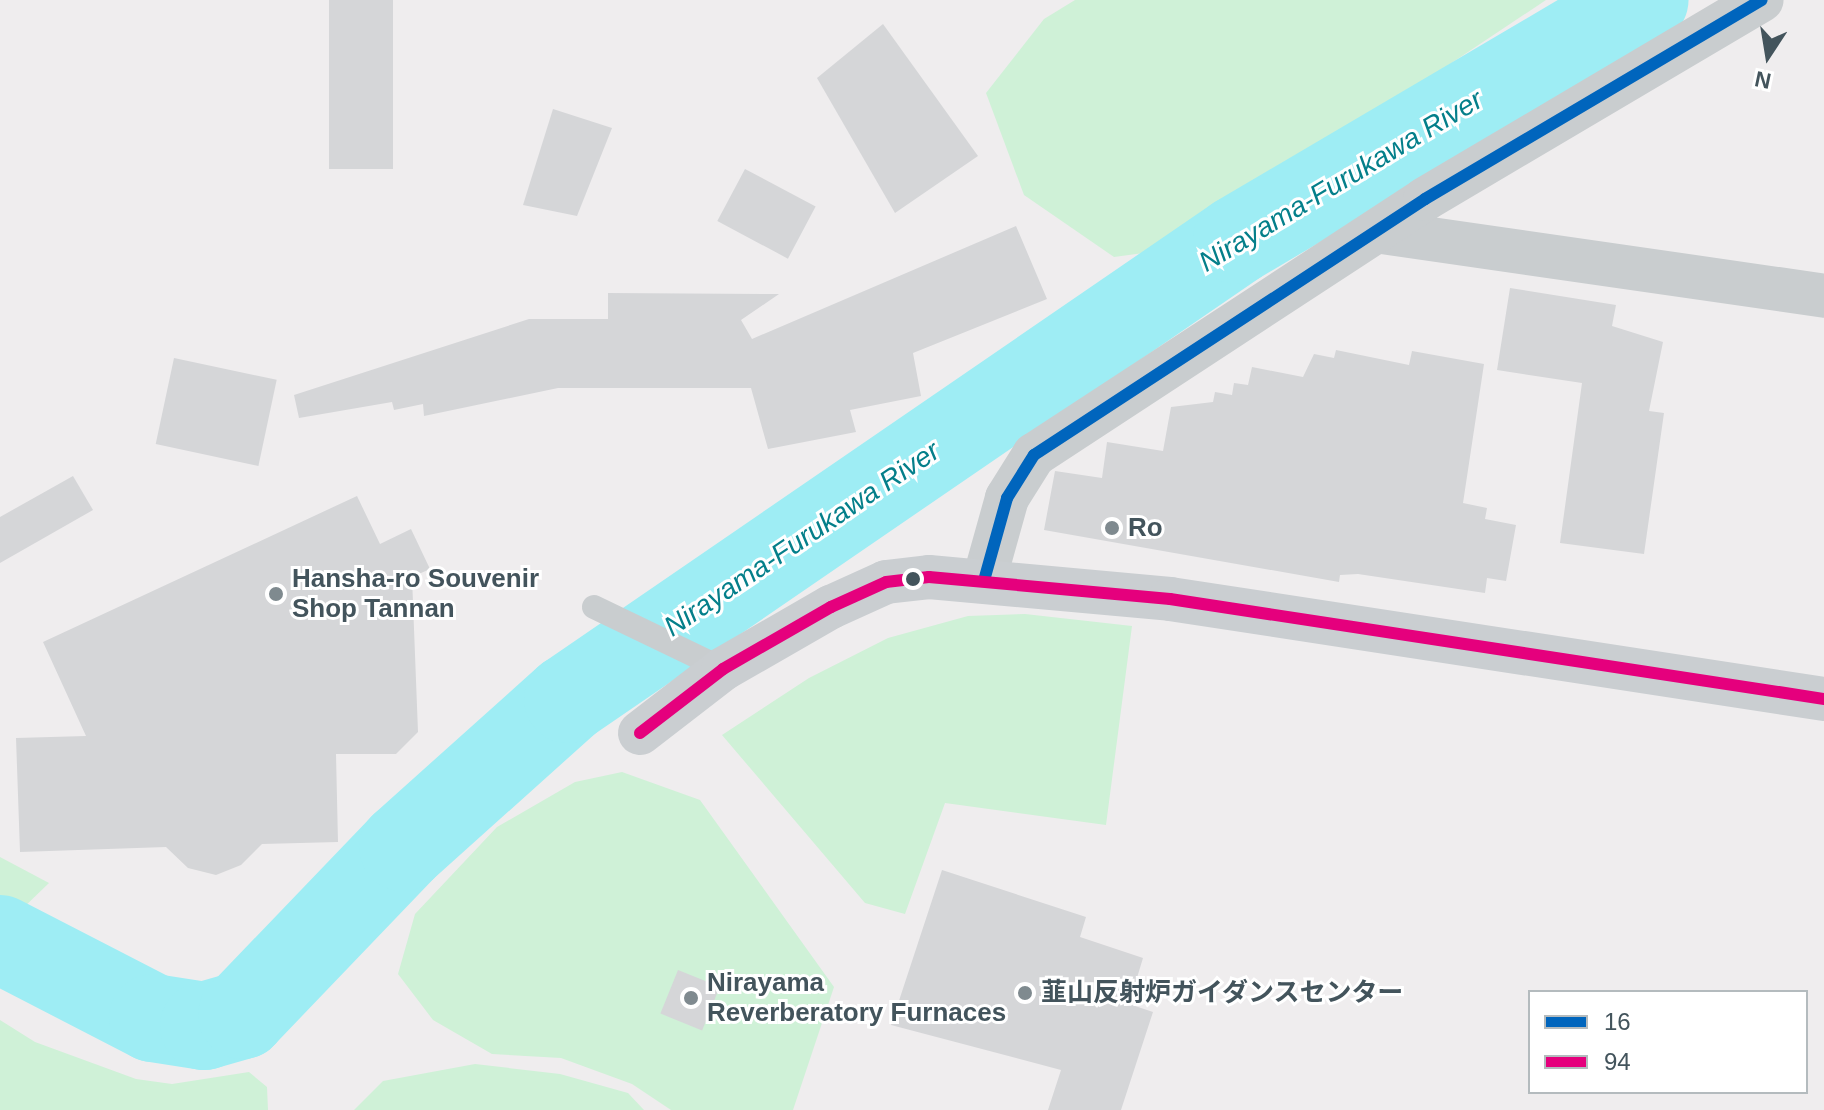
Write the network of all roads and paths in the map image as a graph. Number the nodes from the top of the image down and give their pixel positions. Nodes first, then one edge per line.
1 (1762, 0) edge
2 (1382, 232) junction
3 (1824, 296) edge
4 (985, 577) junction
5 (594, 607) dead end
6 (703, 661) junction
7 (1824, 699) edge
8 (640, 733) dead end

1 - 2 street
2 - 3 street
2 - 4 street
4 - 6 main road
4 - 7 main road
5 - 6 lane
6 - 8 main road

